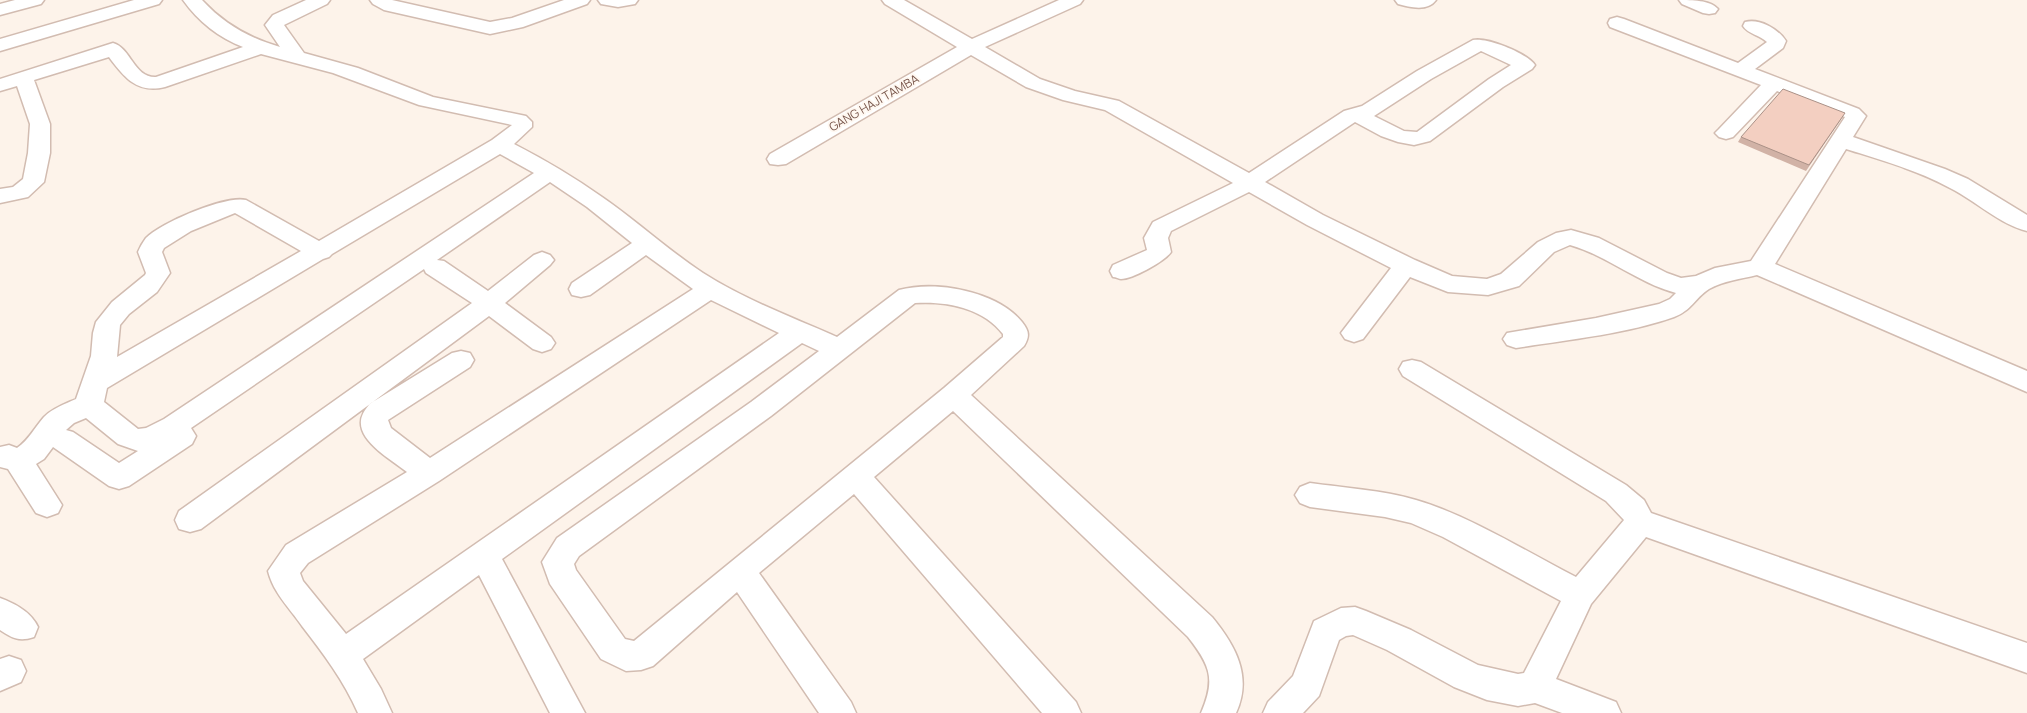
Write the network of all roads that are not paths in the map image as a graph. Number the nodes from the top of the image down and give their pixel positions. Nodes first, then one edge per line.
1 (35, 0) edge
2 (153, 0) edge
3 (192, 0) edge
4 (322, 0) edge
5 (379, 0) edge
6 (581, 0) edge
7 (607, 0) edge
8 (629, 0) edge
9 (891, 0) edge
10 (1074, 0) edge
11 (1404, 0) edge
12 (1427, 0) edge
13 (1688, 0) edge
14 (1709, 9) dead end
15 (0, 10) edge
16 (1617, 23) dead end
17 (1752, 26) dead end
18 (0, 45) edge
19 (970, 47) junction
20 (259, 48) junction
21 (298, 59) junction
22 (1741, 70) junction
23 (24, 79) junction
24 (1774, 83) junction
25 (0, 86) edge
26 (1356, 114) junction
27 (1726, 133) dead end
28 (511, 136) junction
29 (1840, 140) junction
30 (778, 159) dead end
31 (557, 176) junction
32 (1249, 183) junction
33 (0, 196) edge
34 (2027, 224) edge
35 (646, 244) junction
36 (321, 252) junction
37 (542, 260) dead end
38 (1406, 266) junction
39 (435, 267) junction
40 (1759, 267) junction
41 (1122, 270) dead end
42 (1700, 284) junction
43 (581, 289) dead end
44 (710, 289) junction
45 (489, 303) junction
46 (800, 331) junction
47 (1354, 333) dead end
48 (1516, 339) dead end
49 (542, 343) dead end
50 (839, 349) junction
51 (461, 360) dead end
52 (1412, 369) dead end
53 (2027, 382) edge
54 (92, 394) junction
55 (954, 395) junction
56 (63, 440) dead end
57 (9, 459) edge
58 (430, 472) junction
59 (856, 476) junction
60 (1310, 495) dead end
61 (47, 505) dead end
62 (190, 520) dead end
63 (1640, 522) junction
64 (484, 554) junction
65 (740, 572) junction
66 (1580, 595) junction
67 (341, 656) junction
68 (2027, 658) edge
69 (1535, 687) junction
70 (375, 713) edge
71 (568, 713) edge
72 (839, 713) edge
73 (1064, 713) edge
74 (1218, 713) edge
75 (1280, 713) edge
76 (1604, 713) edge

1 - 15 street
2 - 18 street
3 - 20 street
4 - 21 street
5 - 6 street
7 - 8 street
9 - 19 street
10 - 19 street, GANG HAJI TAMBA
11 - 12 street
13 - 14 street
16 - 22 street
17 - 22 street
19 - 30 street, GANG HAJI TAMBA
19 - 32 street
20 - 21 street
20 - 23 street
21 - 28 street
22 - 24 street
23 - 25 street
23 - 33 street
24 - 27 street
24 - 29 street
26 - 26 street
26 - 32 street
28 - 31 street
28 - 36 street
29 - 34 street
29 - 40 street
31 - 35 street
31 - 39 street
31 - 54 street
32 - 38 street
32 - 41 street
35 - 43 street
35 - 44 street
36 - 54 street
36 - 54 street
37 - 45 street
38 - 42 street
38 - 47 street
39 - 45 street
39 - 56 street
40 - 42 street
40 - 53 street
42 - 48 street
44 - 46 street
44 - 58 street
45 - 49 street
45 - 62 street
46 - 50 street
46 - 64 street
50 - 55 street
50 - 65 street
51 - 58 street
52 - 63 street
54 - 57 street
55 - 59 street
55 - 74 street
57 - 61 street
58 - 67 street
59 - 65 street
59 - 73 street
60 - 66 street
63 - 66 street
63 - 68 street
64 - 67 street
64 - 71 street
65 - 72 street
66 - 69 street
67 - 70 street
69 - 75 street
69 - 76 street

